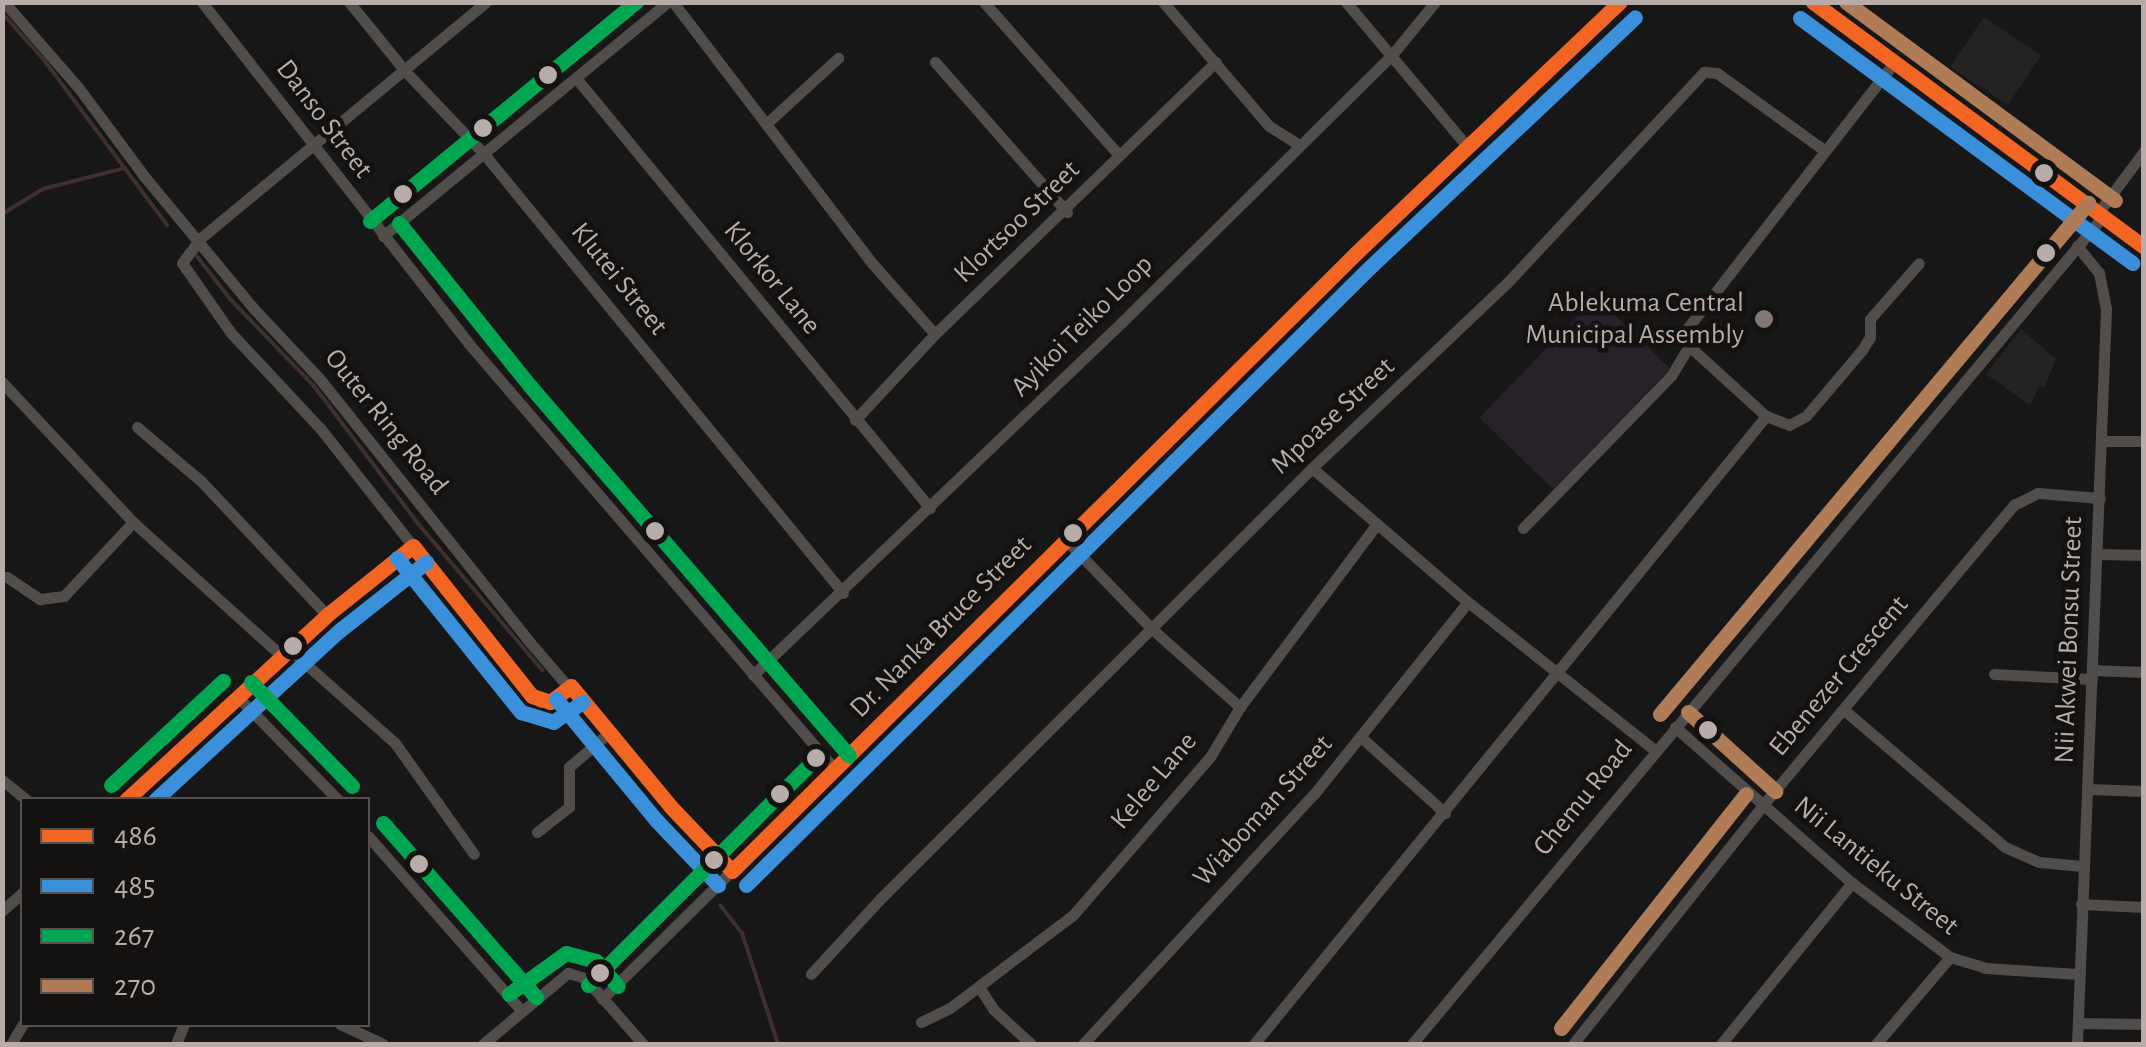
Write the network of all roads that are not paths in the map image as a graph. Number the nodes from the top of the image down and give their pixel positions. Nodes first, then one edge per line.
1 (4, 2) edge
2 (202, 2) edge
3 (348, 2) edge
4 (486, 2) edge
5 (671, 2) edge
6 (984, 2) edge
7 (1163, 2) edge
8 (1346, 2) edge
9 (1435, 2) edge
10 (1621, 2) edge
11 (1812, 2) edge
12 (1391, 56) junction
13 (838, 58) dead end
14 (936, 62) dead end
15 (1216, 62) junction
16 (1893, 64) junction
17 (405, 71) junction
18 (576, 78) junction
19 (766, 124) junction
20 (1299, 145) junction
21 (315, 146) junction
22 (1467, 146) junction
23 (1825, 151) junction
24 (2144, 151) edge
25 (484, 154) junction
26 (1119, 155) junction
27 (1067, 212) junction
28 (2100, 214) junction
29 (382, 236) junction
30 (200, 240) junction
31 (2077, 246) junction
32 (2144, 247) edge
33 (1919, 263) dead end
34 (936, 334) junction
35 (1689, 346) junction
36 (2, 382) edge
37 (1766, 416) junction
38 (855, 420) junction
39 (137, 427) dead end
40 (2103, 441) junction
41 (2144, 441) edge
42 (1312, 468) junction
43 (2100, 498) junction
44 (930, 508) junction
45 (133, 522) junction
46 (1377, 524) junction
47 (1523, 528) dead end
48 (1065, 539) junction
49 (413, 546) junction
50 (2098, 554) junction
51 (2144, 555) edge
52 (6, 578) dead end
53 (843, 593) junction
54 (1468, 602) junction
55 (328, 615) junction
56 (1152, 629) junction
57 (286, 653) junction
58 (2144, 672) edge
59 (754, 674) junction
60 (1560, 674) junction
61 (1994, 674) dead end
62 (2092, 675) junction
63 (570, 686) junction
64 (237, 696) junction
65 (1240, 707) junction
66 (1844, 710) junction
67 (1675, 726) junction
68 (610, 732) junction
69 (1362, 738) junction
70 (1655, 750) junction
71 (834, 768) junction
72 (2, 780) edge
73 (2088, 789) junction
74 (2144, 792) edge
75 (22, 797) edge
76 (129, 797) edge
77 (335, 797) edge
78 (1762, 806) junction
79 (1445, 813) junction
80 (537, 832) dead end
81 (370, 842) edge
82 (474, 854) dead end
83 (2082, 866) junction
84 (732, 870) junction
85 (1852, 883) junction
86 (2081, 904) junction
87 (2144, 907) edge
88 (1950, 957) junction
89 (811, 974) dead end
90 (2077, 974) junction
91 (978, 987) junction
92 (602, 998) junction
93 (521, 1010) junction
94 (921, 1022) dead end
95 (2078, 1023) junction
96 (2144, 1024) edge
97 (346, 1027) edge
98 (1576, 1043) edge
99 (383, 1044) edge
100 (483, 1044) edge
101 (643, 1044) edge
102 (1031, 1044) edge
103 (1083, 1044) edge
104 (1254, 1044) edge
105 (1412, 1044) edge
106 (1721, 1044) edge
107 (1876, 1044) edge
108 (2077, 1044) edge

1 - 30 street, Outer Ring Road
2 - 21 street, Danso Street
3 - 17 street, Klutei Street
4 - 17 street
5 - 18 street
5 - 19 street
6 - 26 street
7 - 15 street
8 - 12 street
9 - 12 street, Ayikoi Teiko Loop
10 - 22 street, Dr. Nanka Bruce Street
11 - 16 main road
12 - 20 street, Ayikoi Teiko Loop
12 - 22 street
13 - 19 street
14 - 27 street
15 - 20 street
15 - 26 street, Klortsoo Street
16 - 23 street
16 - 28 main road
17 - 21 street
17 - 25 street, Klutei Street
18 - 25 street
18 - 38 street, Klorkor Lane
19 - 34 street
20 - 44 street, Ayikoi Teiko Loop
21 - 29 street, Danso Street
21 - 30 street
22 - 48 street, Dr. Nanka Bruce Street
23 - 35 street
23 - 42 street, Mpoase Street
24 - 28 street, Chemu Road
25 - 29 street
25 - 53 street, Klutei Street
26 - 27 street, Klortsoo Street
27 - 34 street, Klortsoo Street
28 - 31 street, Chemu Road
28 - 32 main road
29 - 59 street, Danso Street
30 - 49 street
30 - 63 street, Outer Ring Road
31 - 40 street, Nii Akwei Bonsu Street
31 - 67 street, Chemu Road
33 - 37 street
34 - 38 street, Klortsoo Street
35 - 37 street
35 - 47 street
36 - 45 street
37 - 60 street
38 - 44 street, Klorkor Lane
39 - 55 street
40 - 41 street
40 - 43 street, Nii Akwei Bonsu Street
42 - 46 street
42 - 56 street, Mpoase Street
43 - 50 street, Nii Akwei Bonsu Street
43 - 66 street, Ebenezer Crescent
44 - 53 street, Ayikoi Teiko Loop
45 - 52 street
45 - 57 street
46 - 54 street
46 - 65 street, Kelee Lane
48 - 56 street
48 - 71 street, Dr. Nanka Bruce Street
49 - 55 street
49 - 63 street
50 - 51 street
50 - 62 street, Nii Akwei Bonsu Street
53 - 59 street, Ayikoi Teiko Loop
54 - 60 street
54 - 69 street, Wiaboman Street
55 - 57 street
56 - 65 street
56 - 89 street, Mpoase Street
57 - 64 street
57 - 82 street
58 - 62 street
59 - 71 street, Danso Street
60 - 70 street
60 - 79 street
61 - 62 street
62 - 73 street, Nii Akwei Bonsu Street
63 - 68 street, Outer Ring Road
64 - 76 street
64 - 77 street
65 - 91 street, Kelee Lane
66 - 78 street, Ebenezer Crescent
66 - 83 street
67 - 70 street, Chemu Road
67 - 78 street, Nii Lantieku Street
68 - 80 street
68 - 84 street, Outer Ring Road
69 - 79 street
69 - 103 street, Wiaboman Street
70 - 105 street, Chemu Road
71 - 84 street, Dr. Nanka Bruce Street
72 - 75 street
73 - 74 street
73 - 83 street, Nii Akwei Bonsu Street
78 - 85 street, Nii Lantieku Street
78 - 98 street, Ebenezer Crescent
79 - 104 street
81 - 93 street
83 - 86 street, Nii Akwei Bonsu Street
84 - 92 street, Dr. Nanka Bruce Street
85 - 88 street, Nii Lantieku Street
85 - 106 street
86 - 87 street
86 - 90 street, Nii Akwei Bonsu Street
88 - 90 street, Nii Lantieku Street
88 - 107 street
90 - 95 street, Nii Akwei Bonsu Street
91 - 94 street, Kelee Lane
91 - 102 street
92 - 93 street
92 - 101 street
93 - 100 street
95 - 96 street
95 - 108 street, Nii Akwei Bonsu Street
97 - 99 street

